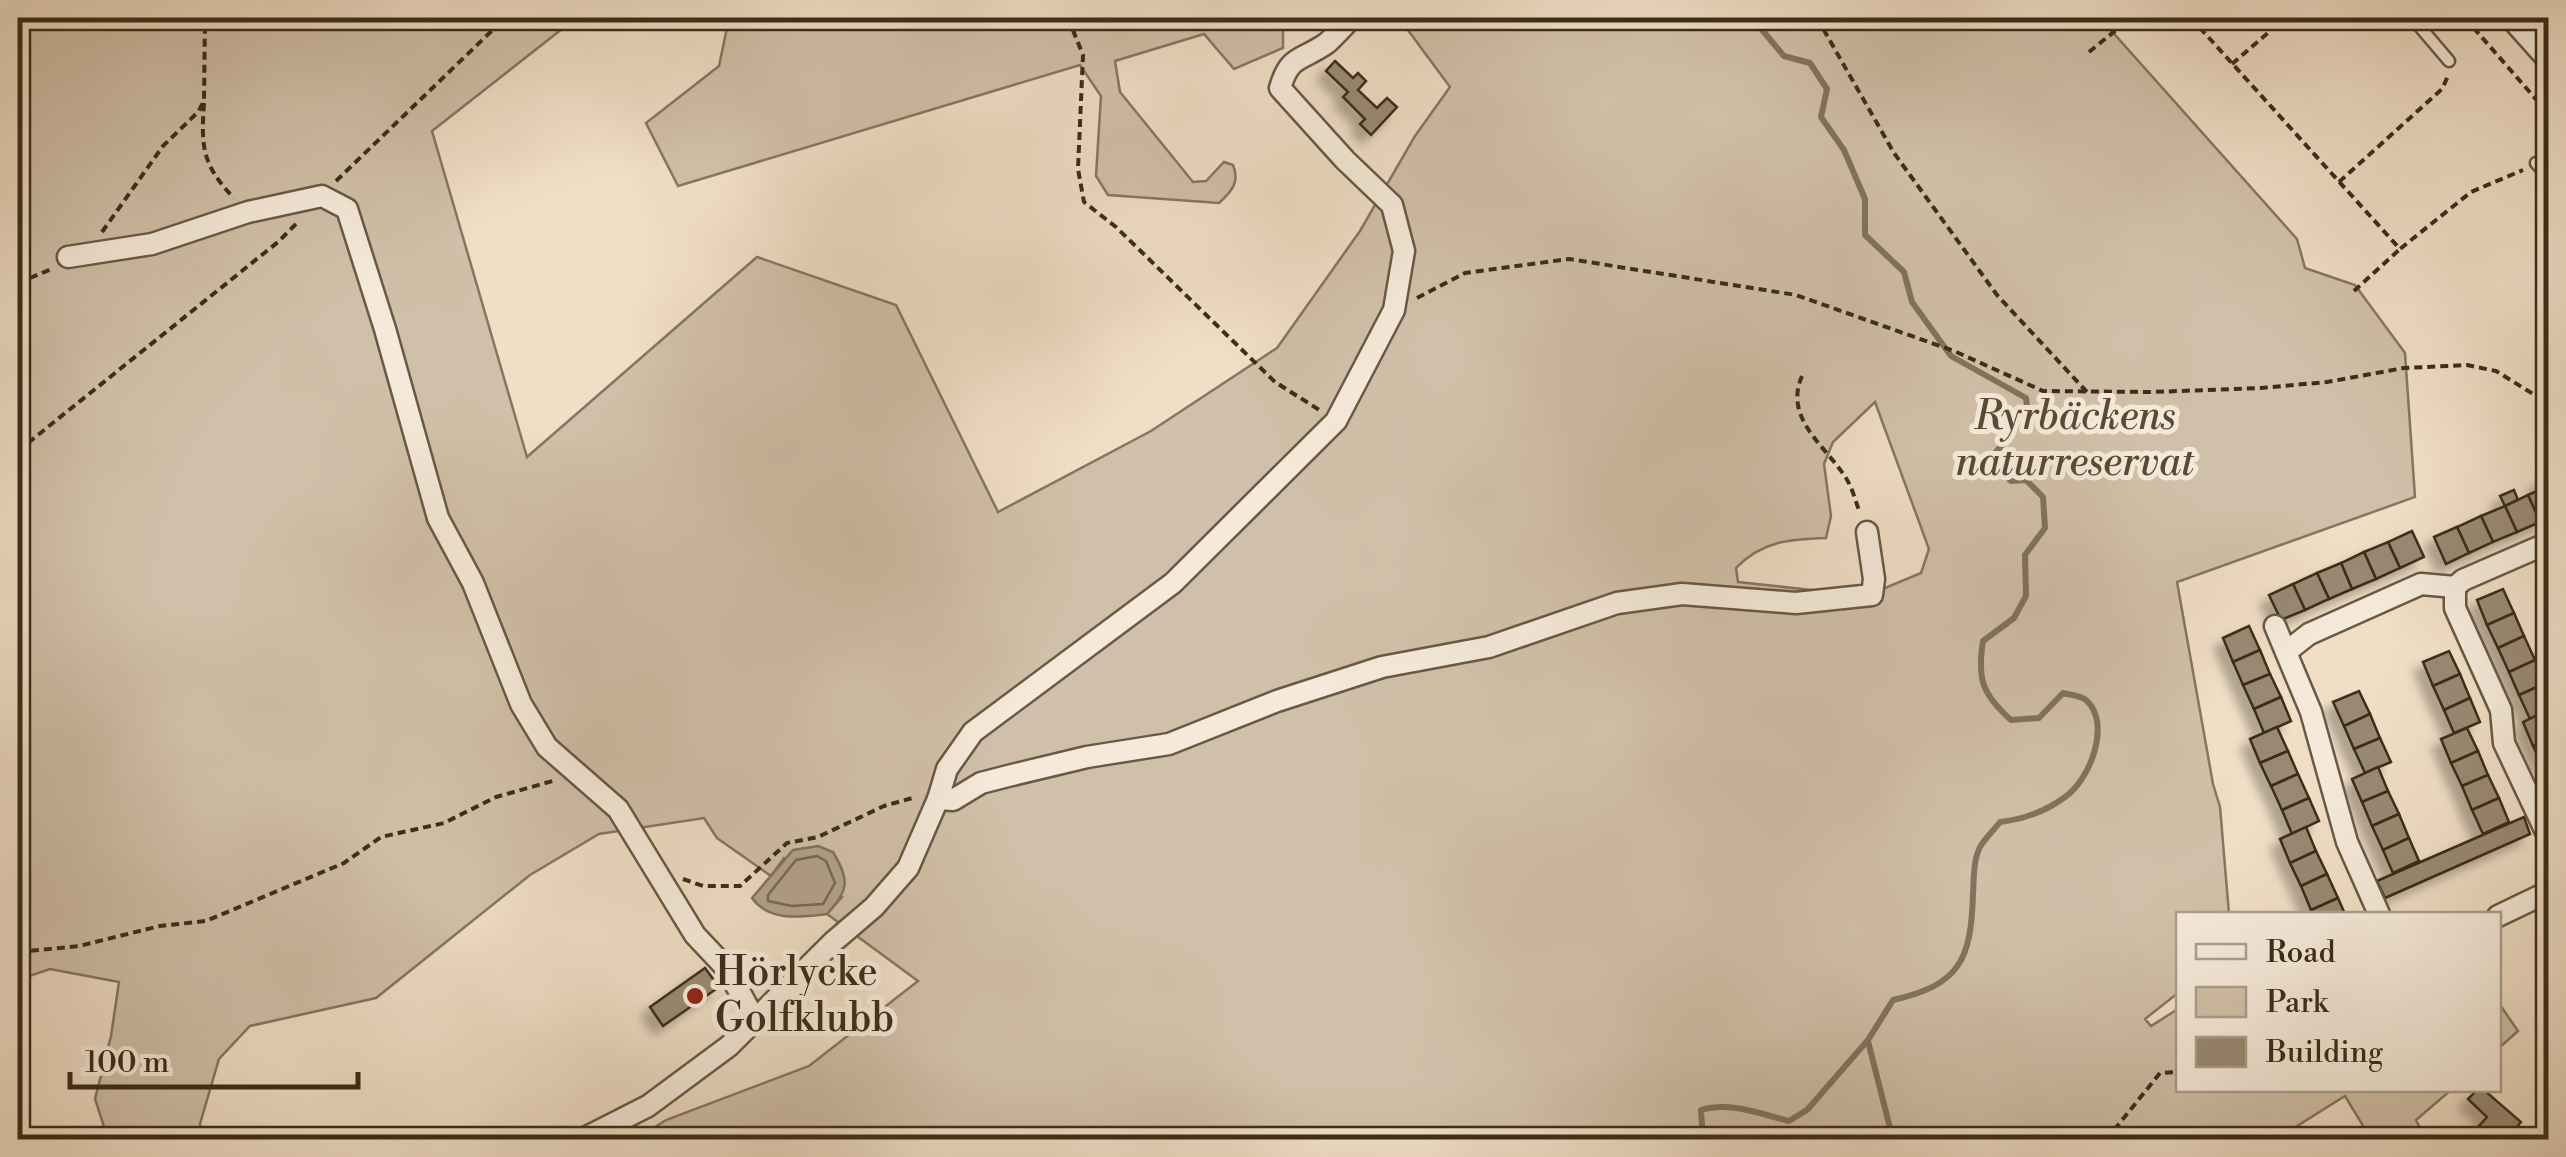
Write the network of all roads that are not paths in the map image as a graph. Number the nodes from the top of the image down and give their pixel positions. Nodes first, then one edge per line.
1 (2514, 18) edge
2 (2416, 19) edge
3 (1345, 25) dead end
4 (2548, 56) edge
5 (2448, 61) road end
6 (2536, 163) road end
7 (2548, 176) edge
8 (68, 257) road end
9 (1867, 532) road end
10 (2548, 543) edge
11 (2456, 587) junction
12 (2275, 626) dead end
13 (2286, 652) junction
14 (939, 794) junction
15 (2547, 834) edge
16 (2548, 892) edge
17 (2379, 912) edge
18 (2501, 915) edge
19 (754, 1020) junction
20 (581, 1140) edge

1 - 4 street
2 - 5 lane
3 - 14 street
6 - 7 lane
8 - 19 street
9 - 14 street
10 - 11 street
11 - 13 street
11 - 15 street
12 - 13 street
13 - 17 street
14 - 19 street
16 - 18 street
19 - 20 street

